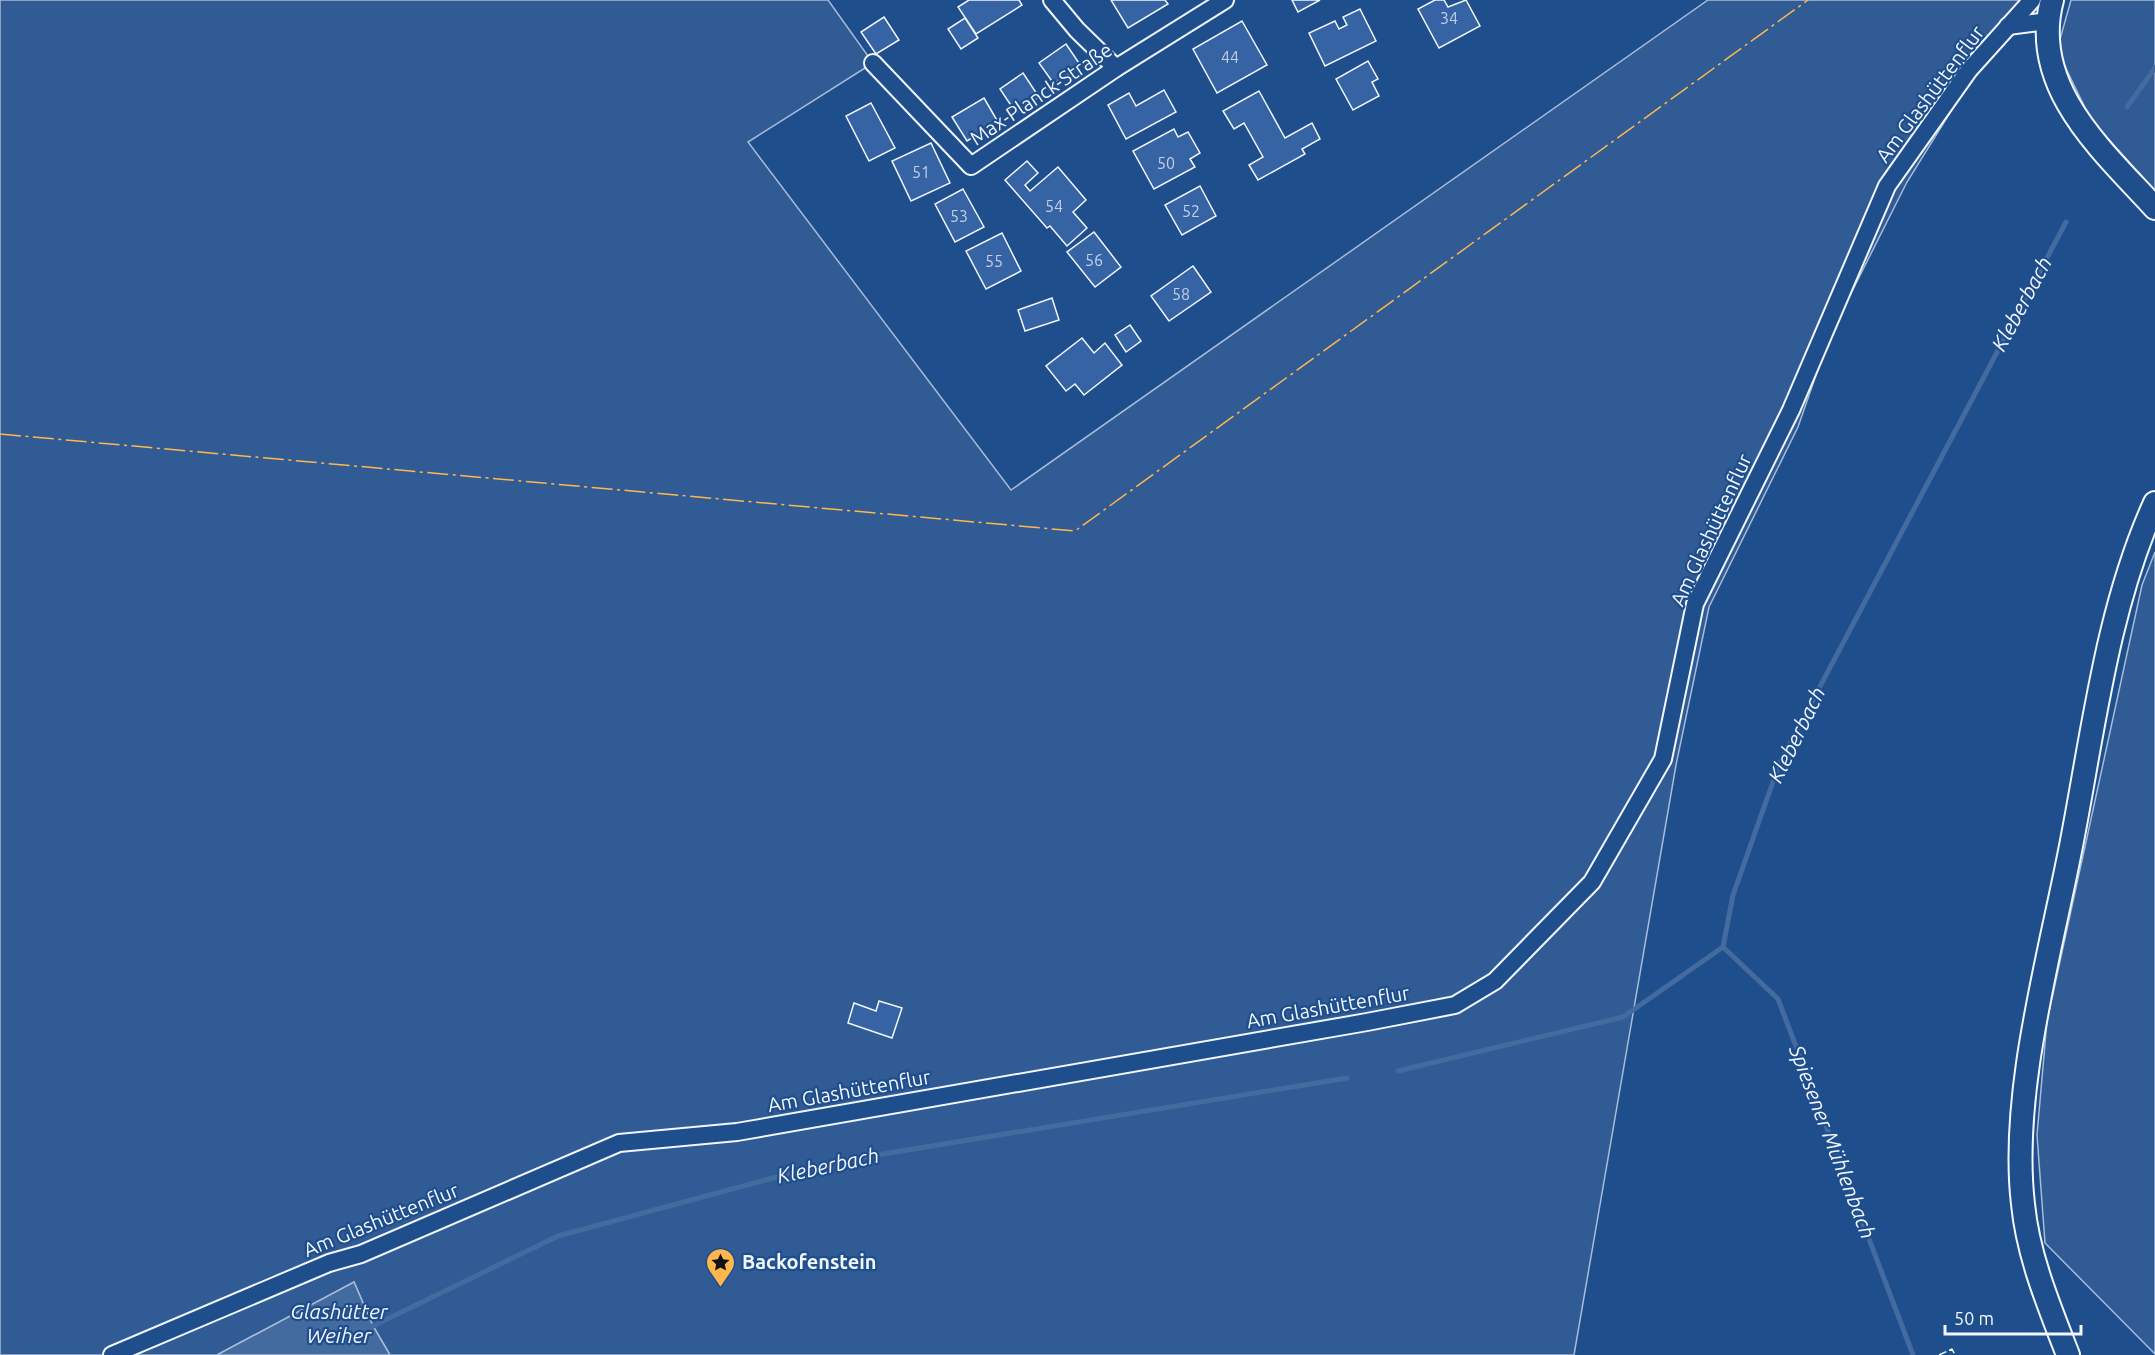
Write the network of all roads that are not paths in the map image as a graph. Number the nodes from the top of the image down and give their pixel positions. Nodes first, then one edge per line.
1 (1052, 0) edge
2 (1225, 0) edge
3 (2032, 0) edge
4 (2050, 10) edge
5 (2008, 26) junction
6 (873, 63) dead end
7 (1116, 68) junction
8 (2155, 208) edge
9 (2155, 503) edge
10 (112, 1355) edge
11 (2068, 1355) edge

1 - 7 street
2 - 7 street, Max-Planck-Straße
3 - 5 street, Am Glashüttenflur
4 - 5 street
4 - 8 street
5 - 10 street, Am Glashüttenflur
6 - 7 street, Max-Planck-Straße
9 - 11 street

